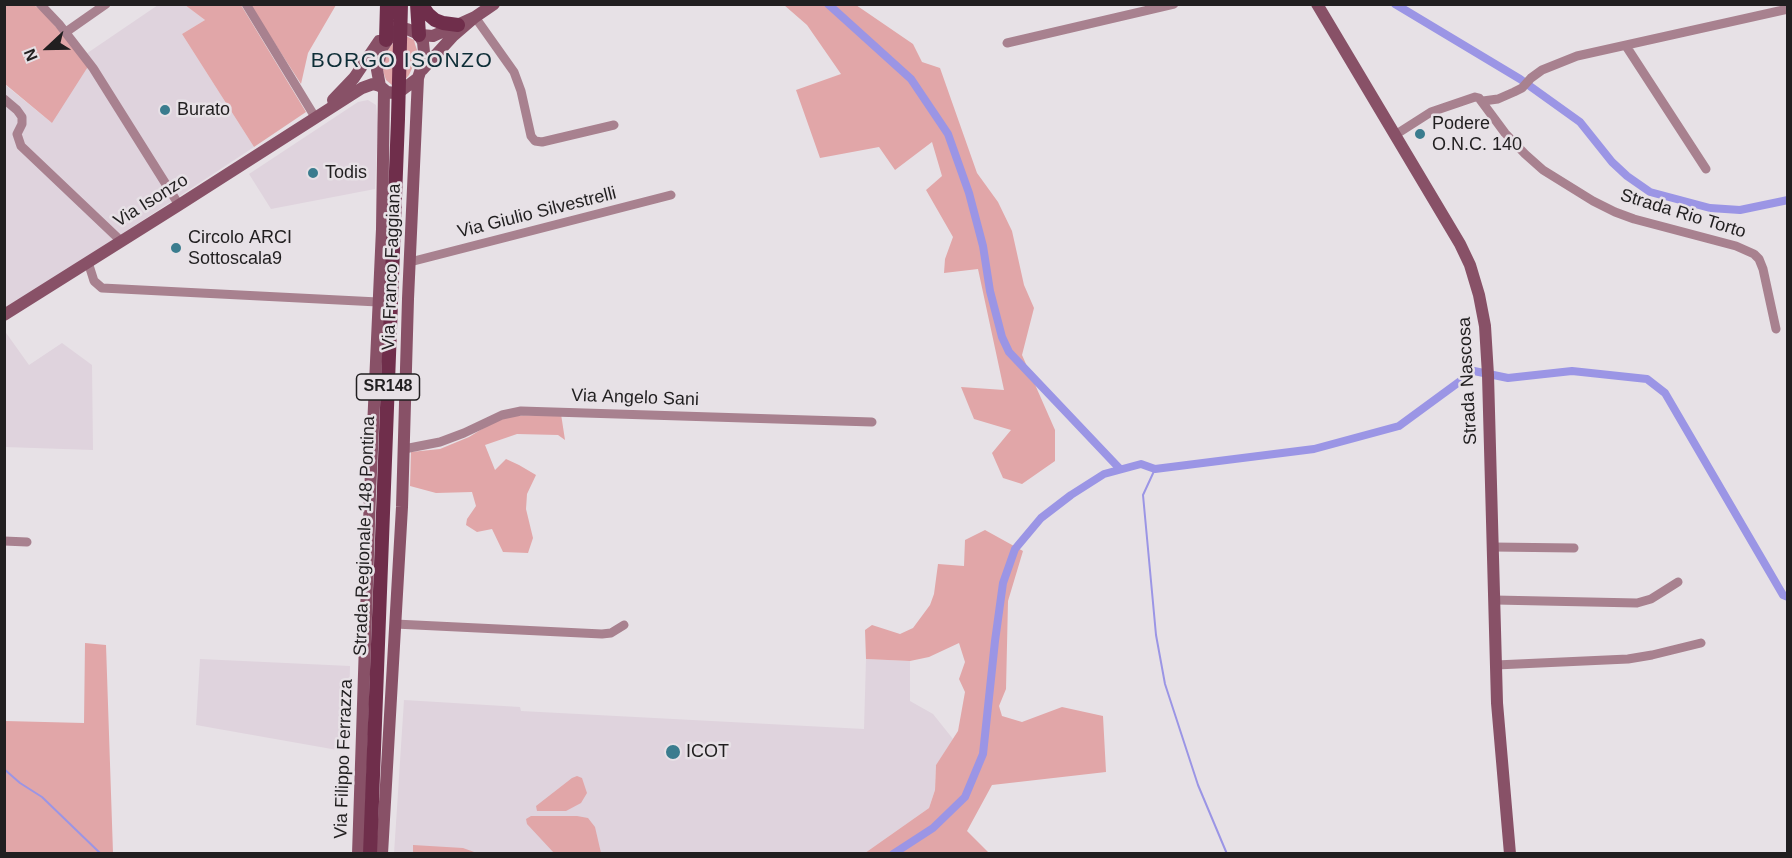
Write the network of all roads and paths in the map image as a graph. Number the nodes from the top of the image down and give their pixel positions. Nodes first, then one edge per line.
1 (40, 4) edge
2 (106, 4) edge
3 (246, 4) edge
4 (387, 4) edge
5 (419, 4) edge
6 (494, 4) edge
7 (1174, 4) edge
8 (1317, 4) edge
9 (401, 8) edge
10 (1788, 9) edge
11 (475, 17) junction
12 (386, 23) junction
13 (458, 24) junction
14 (66, 32) junction
15 (419, 34) junction
16 (386, 40) junction
17 (1007, 42) dead end
18 (1626, 45) junction
19 (436, 53) junction
20 (377, 64) junction
21 (419, 74) junction
22 (382, 88) junction
23 (350, 91) junction
24 (4, 99) edge
25 (1483, 101) junction
26 (416, 110) junction
27 (384, 113) junction
28 (315, 117) junction
29 (614, 125) dead end
30 (1395, 135) junction
31 (1706, 168) dead end
32 (671, 195) dead end
33 (179, 205) junction
34 (121, 241) junction
35 (88, 262) junction
36 (410, 262) junction
37 (378, 302) junction
38 (4, 315) edge
39 (1776, 329) dead end
40 (872, 422) dead end
41 (404, 449) junction
42 (4, 541) edge
43 (27, 542) dead end
44 (1493, 547) junction
45 (1574, 548) dead end
46 (1678, 582) dead end
47 (1495, 600) junction
48 (395, 624) junction
49 (624, 626) dead end
50 (1701, 643) dead end
51 (1496, 665) junction
52 (358, 854) edge
53 (369, 854) edge
54 (382, 854) edge
55 (1510, 854) edge

1 - 14 street
2 - 14 street
3 - 28 street
4 - 12 main road
5 - 13 main road
5 - 15 main road
6 - 11 street
7 - 17 street
8 - 30 street, Strada Nascosa
9 - 53 main road, Strada Regionale 148 Pontina / SR148
10 - 18 street
11 - 13 street
11 - 19 street
11 - 29 street
12 - 16 main road
12 - 23 street
13 - 15 street
14 - 33 street
15 - 16 street
15 - 21 street
16 - 20 street
18 - 25 street
18 - 31 street
19 - 21 street
19 - 26 street
20 - 22 street
20 - 23 street
21 - 22 street
21 - 26 street, Via Franco Faggiana
22 - 23 street
22 - 27 street, Via Filippo Ferrazza
23 - 27 street
23 - 28 street, Via Isonzo
24 - 34 street
25 - 30 street
25 - 39 street, Strada Rio Torto
26 - 36 street, Via Franco Faggiana
27 - 37 street, Via Filippo Ferrazza
28 - 33 street, Via Isonzo
30 - 44 street, Strada Nascosa
32 - 36 street, Via Giulio Silvestrelli
33 - 34 street, Via Isonzo
34 - 35 street, Via Isonzo
35 - 37 street
35 - 38 street, Via Isonzo
36 - 41 street, Via Franco Faggiana
37 - 52 street, Via Filippo Ferrazza
40 - 41 street, Via Angelo Sani
41 - 48 street, Via Franco Faggiana
42 - 43 street
44 - 45 street
44 - 47 street, Strada Nascosa
46 - 47 street
47 - 51 street, Strada Nascosa
48 - 49 street
48 - 54 street, Via Franco Faggiana
50 - 51 street
51 - 55 street, Strada Nascosa

